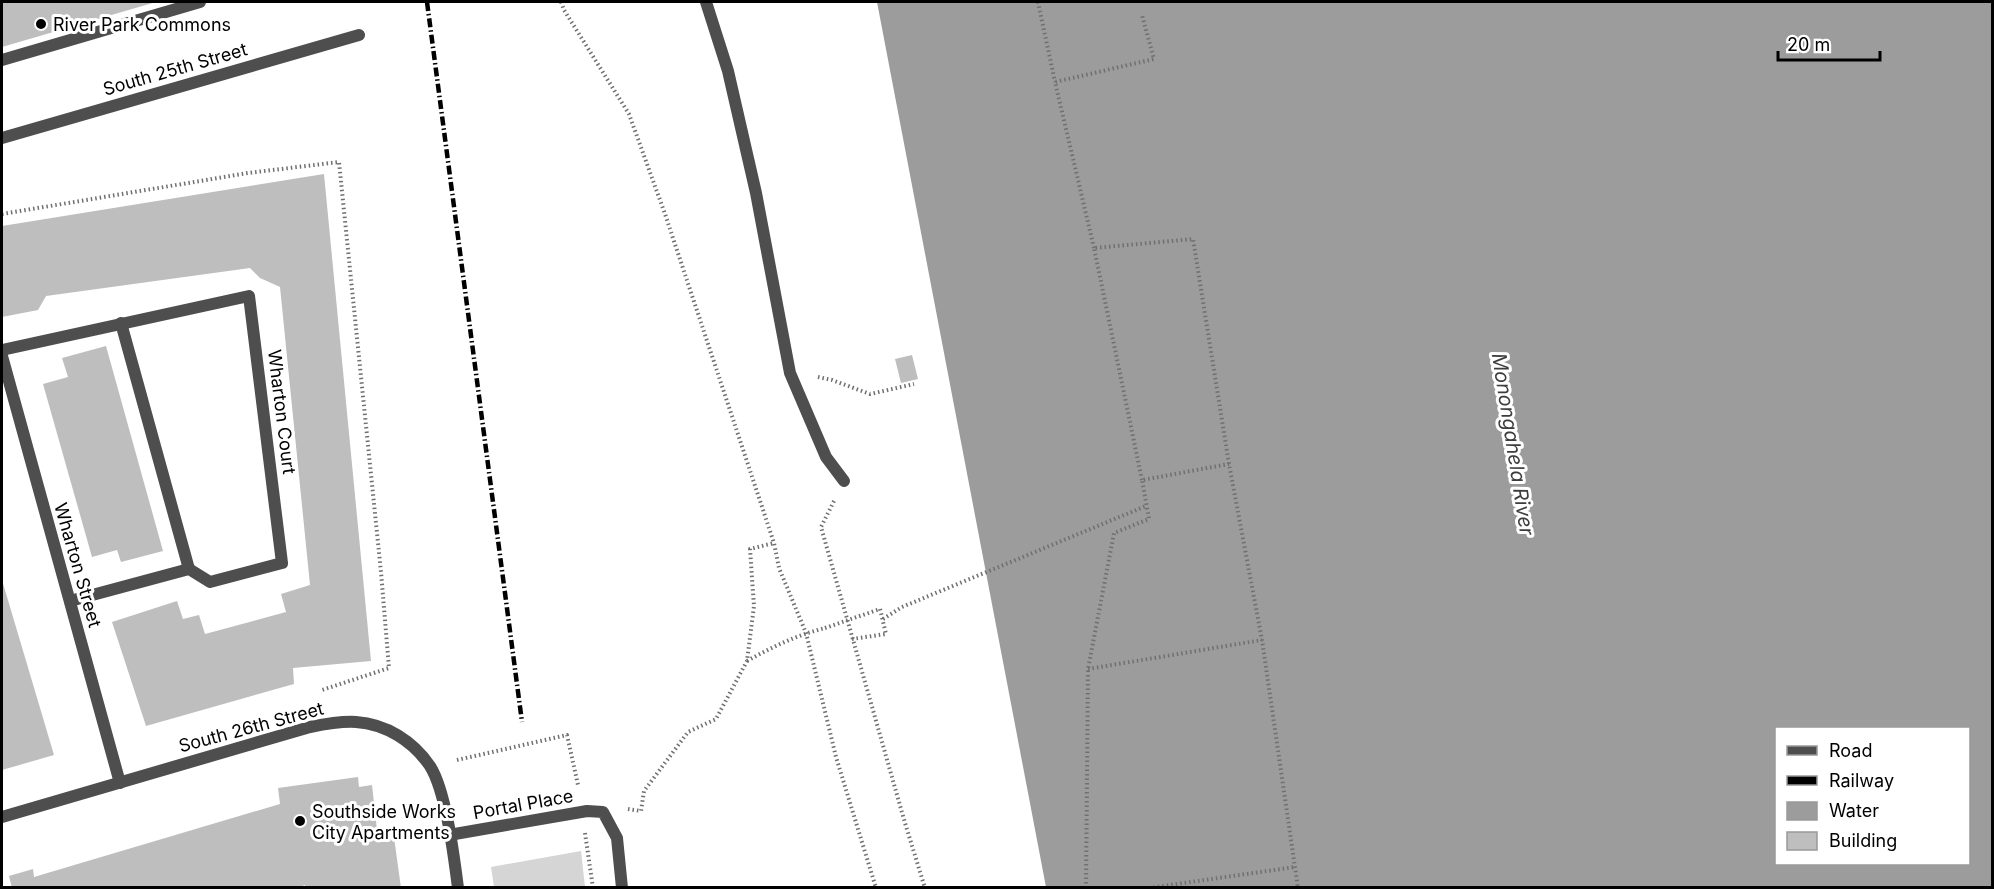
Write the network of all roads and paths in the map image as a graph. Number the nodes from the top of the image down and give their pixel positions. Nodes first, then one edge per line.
1 (200, 2) edge
2 (561, 2) edge
3 (706, 2) edge
4 (1038, 2) edge
5 (1142, 15) dead end
6 (359, 35) dead end
7 (2, 60) edge
8 (1056, 82) junction
9 (2, 138) edge
10 (2, 214) edge
11 (1094, 248) junction
12 (122, 323) junction
13 (2, 350) edge
14 (2, 356) edge
15 (790, 373) junction
16 (914, 384) dead end
17 (1229, 464) junction
18 (1142, 480) junction
19 (844, 481) joint
20 (1147, 506) junction
21 (774, 543) junction
22 (189, 569) junction
23 (70, 601) junction
24 (883, 619) junction
25 (806, 633) junction
26 (852, 639) junction
27 (1262, 640) junction
28 (747, 661) junction
29 (1089, 669) junction
30 (322, 690) dead end
31 (457, 760) dead end
32 (120, 783) junction
33 (578, 785) dead end
34 (631, 811) dead end
35 (2, 817) edge
36 (449, 835) junction
37 (585, 836) dead end
38 (1295, 867) junction
39 (458, 888) edge
40 (593, 888) edge
41 (622, 888) edge
42 (876, 888) edge
43 (925, 888) edge
44 (1086, 888) edge
45 (1149, 888) edge
46 (1298, 888) edge

1 - 7 street
2 - 21 path
3 - 15 street
4 - 8 path
5 - 8 path
6 - 9 street, South 25th Street
8 - 11 path
10 - 30 path
11 - 17 path
11 - 18 path
12 - 13 street, Wharton Court
12 - 22 street
12 - 22 street, Wharton Court
14 - 23 street, Wharton Street
15 - 16 path
15 - 19 street
17 - 18 path
17 - 27 path
18 - 20 path
19 - 26 path
20 - 24 path
20 - 29 path
21 - 25 path
21 - 28 path
22 - 23 street
23 - 32 street, Wharton Street
24 - 25 path, bridge
24 - 26 path
25 - 28 path
25 - 42 path
26 - 43 path
27 - 29 path
27 - 38 path
28 - 34 path
29 - 44 path
31 - 33 path
32 - 35 street, South 26th Street
32 - 36 street, South 26th Street
36 - 39 street, South 26th Street
36 - 41 street, Portal Place
37 - 40 path
38 - 45 path
38 - 46 path

